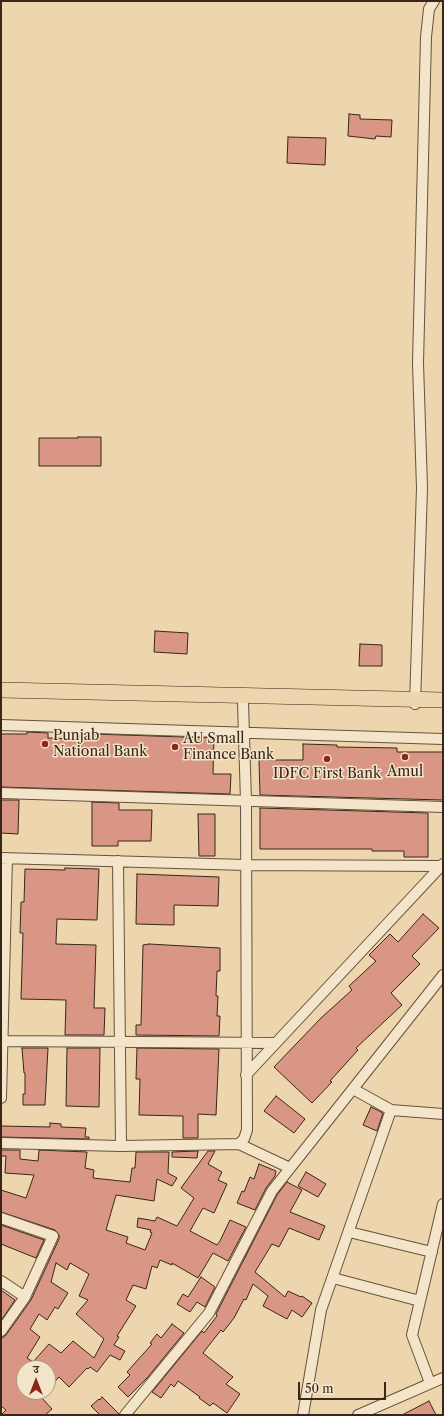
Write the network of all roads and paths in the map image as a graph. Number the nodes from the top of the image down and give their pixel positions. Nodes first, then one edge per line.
1 (434, 1) edge
2 (1, 690) edge
3 (1, 698) edge
4 (443, 700) edge
5 (243, 702) junction
6 (416, 703) junction
7 (443, 707) edge
8 (1, 725) edge
9 (243, 733) junction
10 (443, 739) edge
11 (1, 793) edge
12 (246, 802) junction
13 (443, 807) edge
14 (4, 858) edge
15 (118, 861) junction
16 (246, 865) junction
17 (443, 865) edge
18 (3, 939) edge
19 (443, 975) edge
20 (2, 1041) edge
21 (120, 1042) junction
22 (246, 1043) junction
23 (276, 1043) junction
24 (246, 1075) junction
25 (353, 1089) junction
26 (1, 1098) edge
27 (391, 1110) junction
28 (443, 1114) edge
29 (1, 1143) edge
30 (239, 1144) junction
31 (122, 1146) junction
32 (290, 1168) junction
33 (443, 1204) edge
34 (1, 1218) edge
35 (349, 1232) junction
36 (432, 1252) junction
37 (333, 1278) junction
38 (1, 1281) edge
39 (25, 1297) junction
40 (420, 1301) junction
41 (2, 1327) edge
42 (443, 1378) edge
43 (430, 1383) junction
44 (125, 1415) edge
45 (303, 1415) edge
46 (358, 1415) edge

1 - 6 street
2 - 6 main road
3 - 5 main road
4 - 6 main road
5 - 6 main road
5 - 9 street
6 - 7 main road
8 - 9 street
9 - 10 street
9 - 12 street
11 - 12 street
12 - 13 street
12 - 16 street
14 - 15 street
14 - 18 street
15 - 16 street
15 - 21 street
16 - 17 street
16 - 22 street
17 - 23 street
18 - 20 street
19 - 25 street
20 - 21 street
20 - 26 street
21 - 22 street
21 - 31 street
22 - 23 street
22 - 24 street
23 - 24 street
24 - 30 street
25 - 27 street
25 - 32 street
27 - 28 street
27 - 35 street
29 - 31 street
30 - 31 street
30 - 32 street
32 - 44 street
33 - 36 street
34 - 39 street
35 - 36 street
35 - 37 street
36 - 40 street
37 - 40 street
37 - 45 street
38 - 39 street
39 - 41 street
40 - 43 street
42 - 43 street
43 - 46 street

